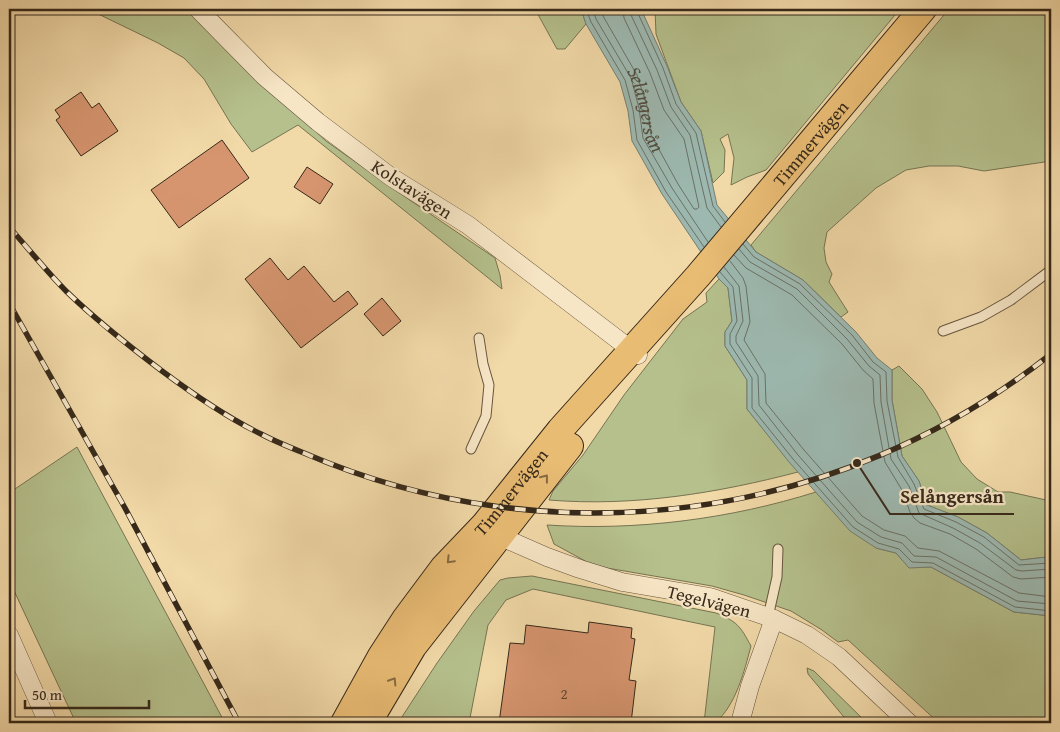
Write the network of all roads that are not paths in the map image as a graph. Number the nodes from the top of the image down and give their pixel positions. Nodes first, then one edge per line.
1 (198, 9) edge
2 (923, 9) edge
3 (1051, 270) edge
4 (943, 331) dead end
5 (479, 338) dead end
6 (635, 353) junction
7 (471, 449) dead end
8 (491, 531) junction
9 (778, 549) dead end
10 (771, 618) junction
11 (9, 635) edge
12 (48, 723) edge
13 (344, 723) edge
14 (368, 723) edge
15 (740, 723) edge
16 (909, 723) edge

1 - 6 street, Kolstavägen
2 - 6 main road, Timmervägen
3 - 4 lane
5 - 7 lane
6 - 8 main road, Timmervägen
8 - 10 street, Tegelvägen
8 -> 13 main road, Timmervägen
14 -> 8 main road, Timmervägen
9 - 10 lane
10 - 15 street
10 - 16 street, Tegelvägen
11 - 12 street

